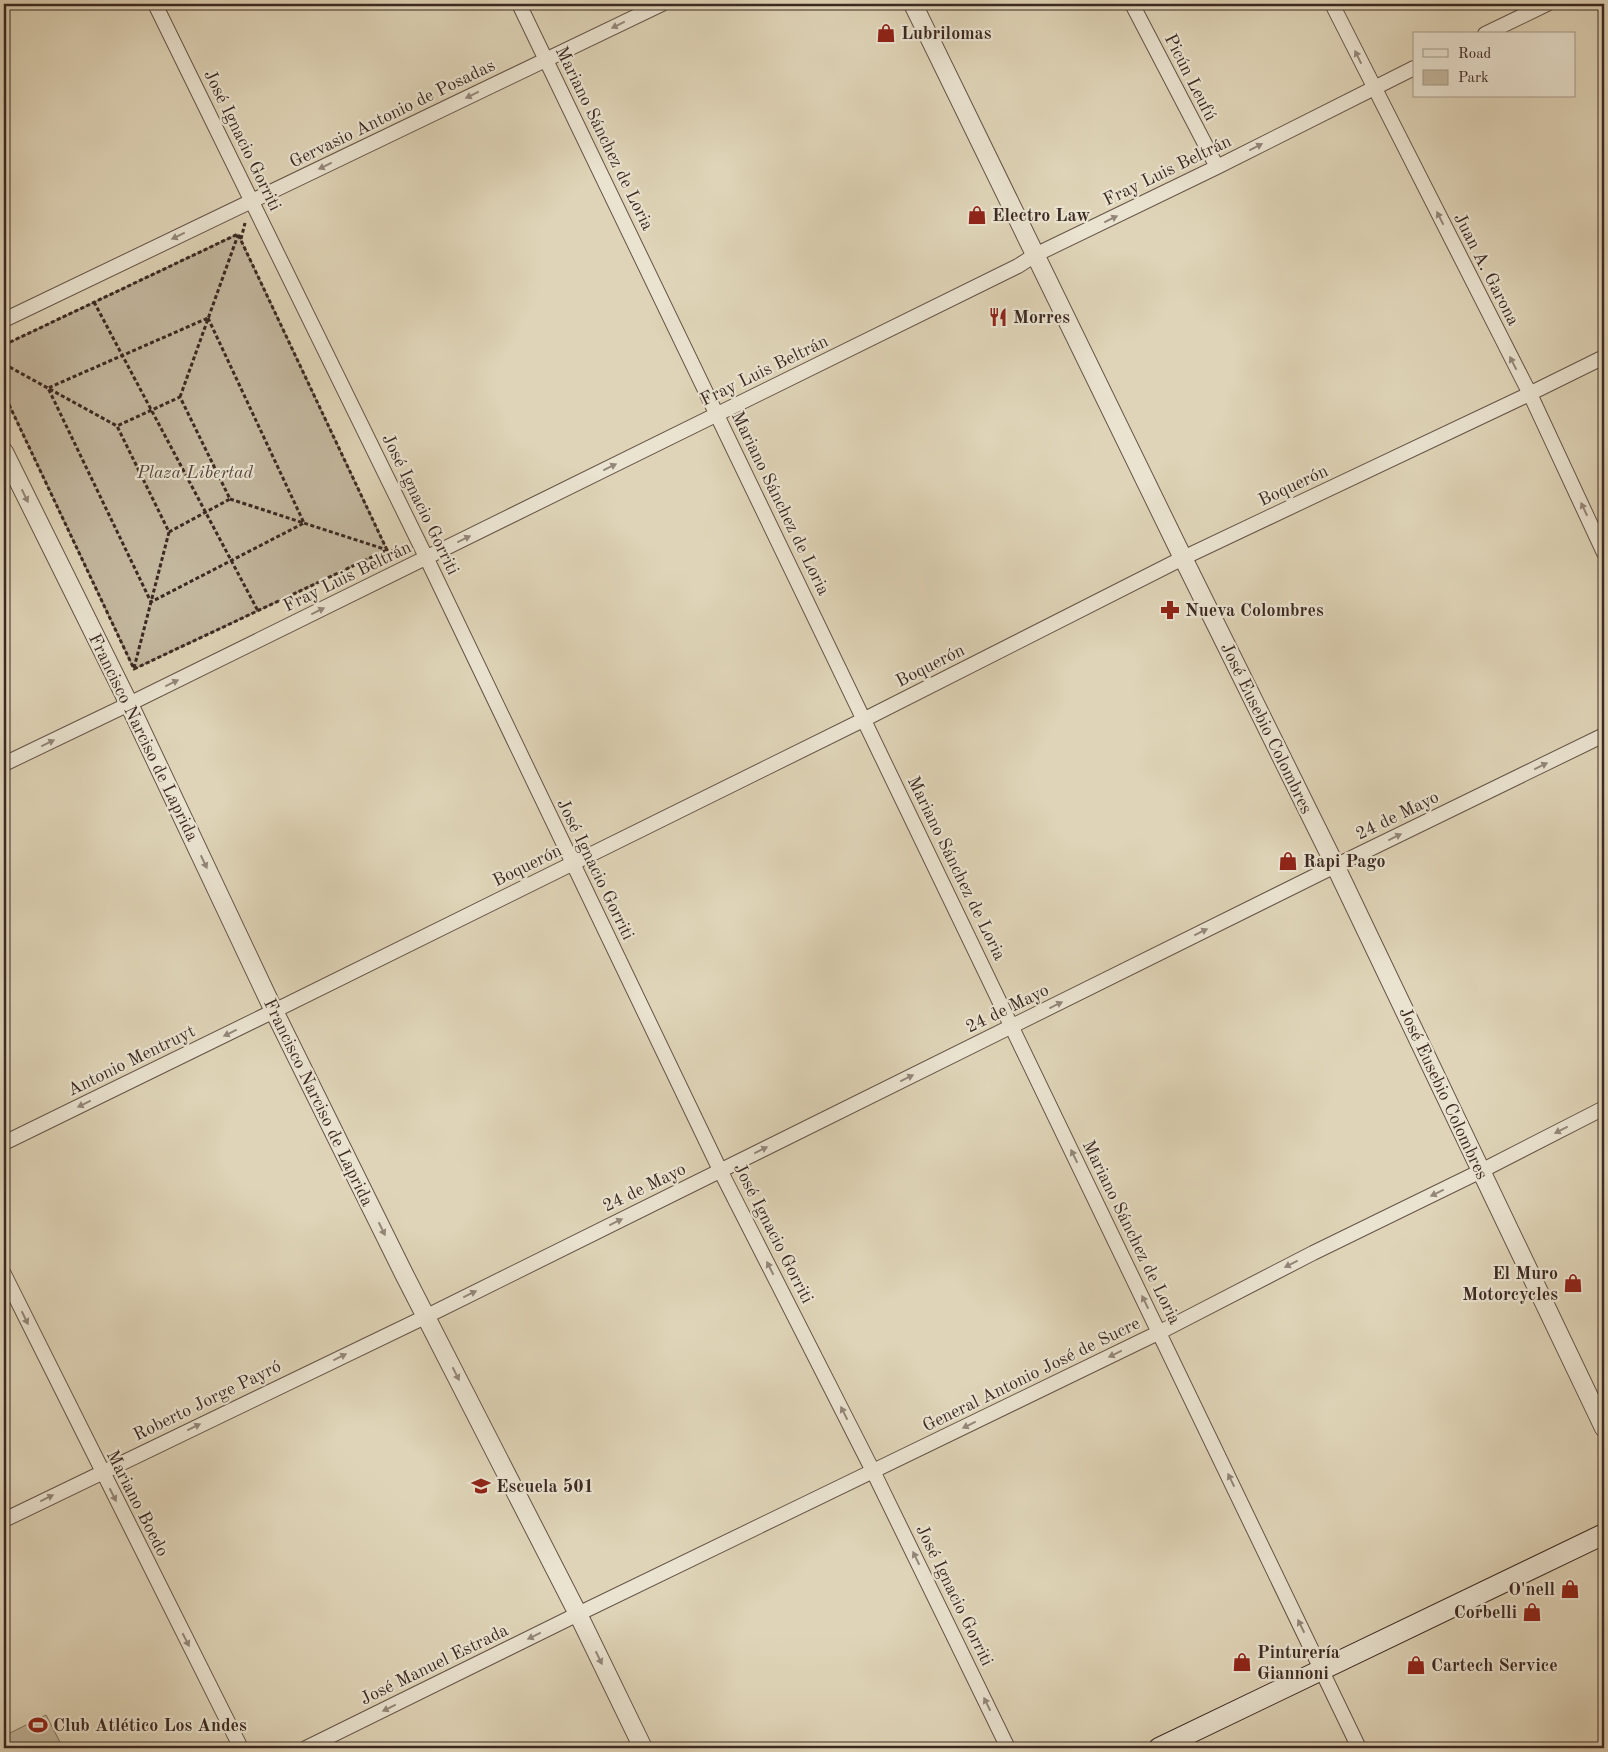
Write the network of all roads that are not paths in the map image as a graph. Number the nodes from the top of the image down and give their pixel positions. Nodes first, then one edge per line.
1 (155, 4) edge
2 (519, 4) edge
3 (662, 4) edge
4 (913, 4) edge
5 (1132, 4) edge
6 (1332, 4) edge
7 (1547, 4) edge
8 (1489, 32) edge
9 (546, 60) junction
10 (1413, 68) edge
11 (1374, 88) junction
12 (1217, 167) junction
13 (252, 201) junction
14 (1035, 255) junction
15 (4, 320) edge
16 (1604, 357) edge
17 (1530, 394) junction
18 (717, 414) junction
19 (4, 452) edge
20 (1604, 553) edge
21 (426, 557) junction
22 (1183, 558) junction
23 (129, 704) junction
24 (864, 719) junction
25 (1604, 735) edge
26 (4, 764) edge
27 (572, 863) junction
28 (1335, 866) junction
29 (274, 1011) junction
30 (1012, 1026) junction
31 (1604, 1108) edge
32 (4, 1143) edge
33 (720, 1170) junction
34 (1481, 1171) junction
35 (4, 1274) edge
36 (427, 1316) junction
37 (1160, 1332) junction
38 (1604, 1428) edge
39 (102, 1471) junction
40 (874, 1471) junction
41 (4, 1520) edge
42 (1604, 1534) edge
43 (578, 1614) junction
44 (1322, 1670) junction
45 (241, 1748) edge
46 (306, 1748) edge
47 (643, 1748) edge
48 (1008, 1748) edge
49 (1159, 1748) edge
50 (1359, 1748) edge

1 - 13 street, José Ignacio Gorriti
2 - 9 street, Mariano Sánchez de Loria
3 -> 9 street, Gervasio Antonio de Posadas
4 - 14 street, José Eusebio Colombres
5 - 12 street, Picún Leufú
11 -> 6 street, Juan A. Garona
7 - 8 street
9 -> 13 street, Gervasio Antonio de Posadas
9 - 18 street, Mariano Sánchez de Loria
10 - 11 street, Fray Luis Beltrán
12 -> 11 street, Fray Luis Beltrán
17 -> 11 street, Juan A. Garona
14 -> 12 street, Fray Luis Beltrán
13 -> 15 street, Gervasio Antonio de Posadas
13 - 21 street, José Ignacio Gorriti
14 - 18 street, Fray Luis Beltrán
14 - 22 street, José Eusebio Colombres
16 - 17 street, Boquerón
20 -> 17 street, Juan A. Garona
17 - 22 street, Boquerón
21 -> 18 street, Fray Luis Beltrán
18 - 24 street, Mariano Sánchez de Loria
19 -> 23 street, Francisco Narciso de Laprida
23 -> 21 street, Fray Luis Beltrán
21 - 27 street, José Ignacio Gorriti
22 - 24 street, Boquerón
22 - 28 street, José Eusebio Colombres
26 -> 23 street, Fray Luis Beltrán
23 -> 29 street, Francisco Narciso de Laprida
24 - 27 street, Boquerón
24 - 30 street, Mariano Sánchez de Loria
28 -> 25 street, 24 de Mayo
27 - 29 street, Boquerón
27 - 33 street, José Ignacio Gorriti
30 -> 28 street, 24 de Mayo
28 - 34 street, José Eusebio Colombres
29 -> 32 street, Antonio Mentruyt
29 -> 36 street, Francisco Narciso de Laprida
33 -> 30 street, 24 de Mayo
37 -> 30 street, Mariano Sánchez de Loria
31 -> 34 street, General Antonio José de Sucre
36 -> 33 street, 24 de Mayo
40 -> 33 street, José Ignacio Gorriti
34 -> 37 street, General Antonio José de Sucre
34 - 38 street, José Eusebio Colombres
35 -> 39 street, Mariano Boedo
39 -> 36 street, Roberto Jorge Payró
36 -> 43 street, Francisco Narciso de Laprida
37 -> 40 street, General Antonio José de Sucre
44 -> 37 street, Mariano Sánchez de Loria
41 -> 39 street, Roberto Jorge Payró
39 -> 45 street, Mariano Boedo
40 - 43 street, General Antonio José de Sucre
48 -> 40 street, José Ignacio Gorriti
42 - 44 main road
43 -> 46 street, José Manuel Estrada
43 -> 47 street, Francisco Narciso de Laprida
44 - 49 main road
44 - 50 street, Mariano Sánchez de Loria

